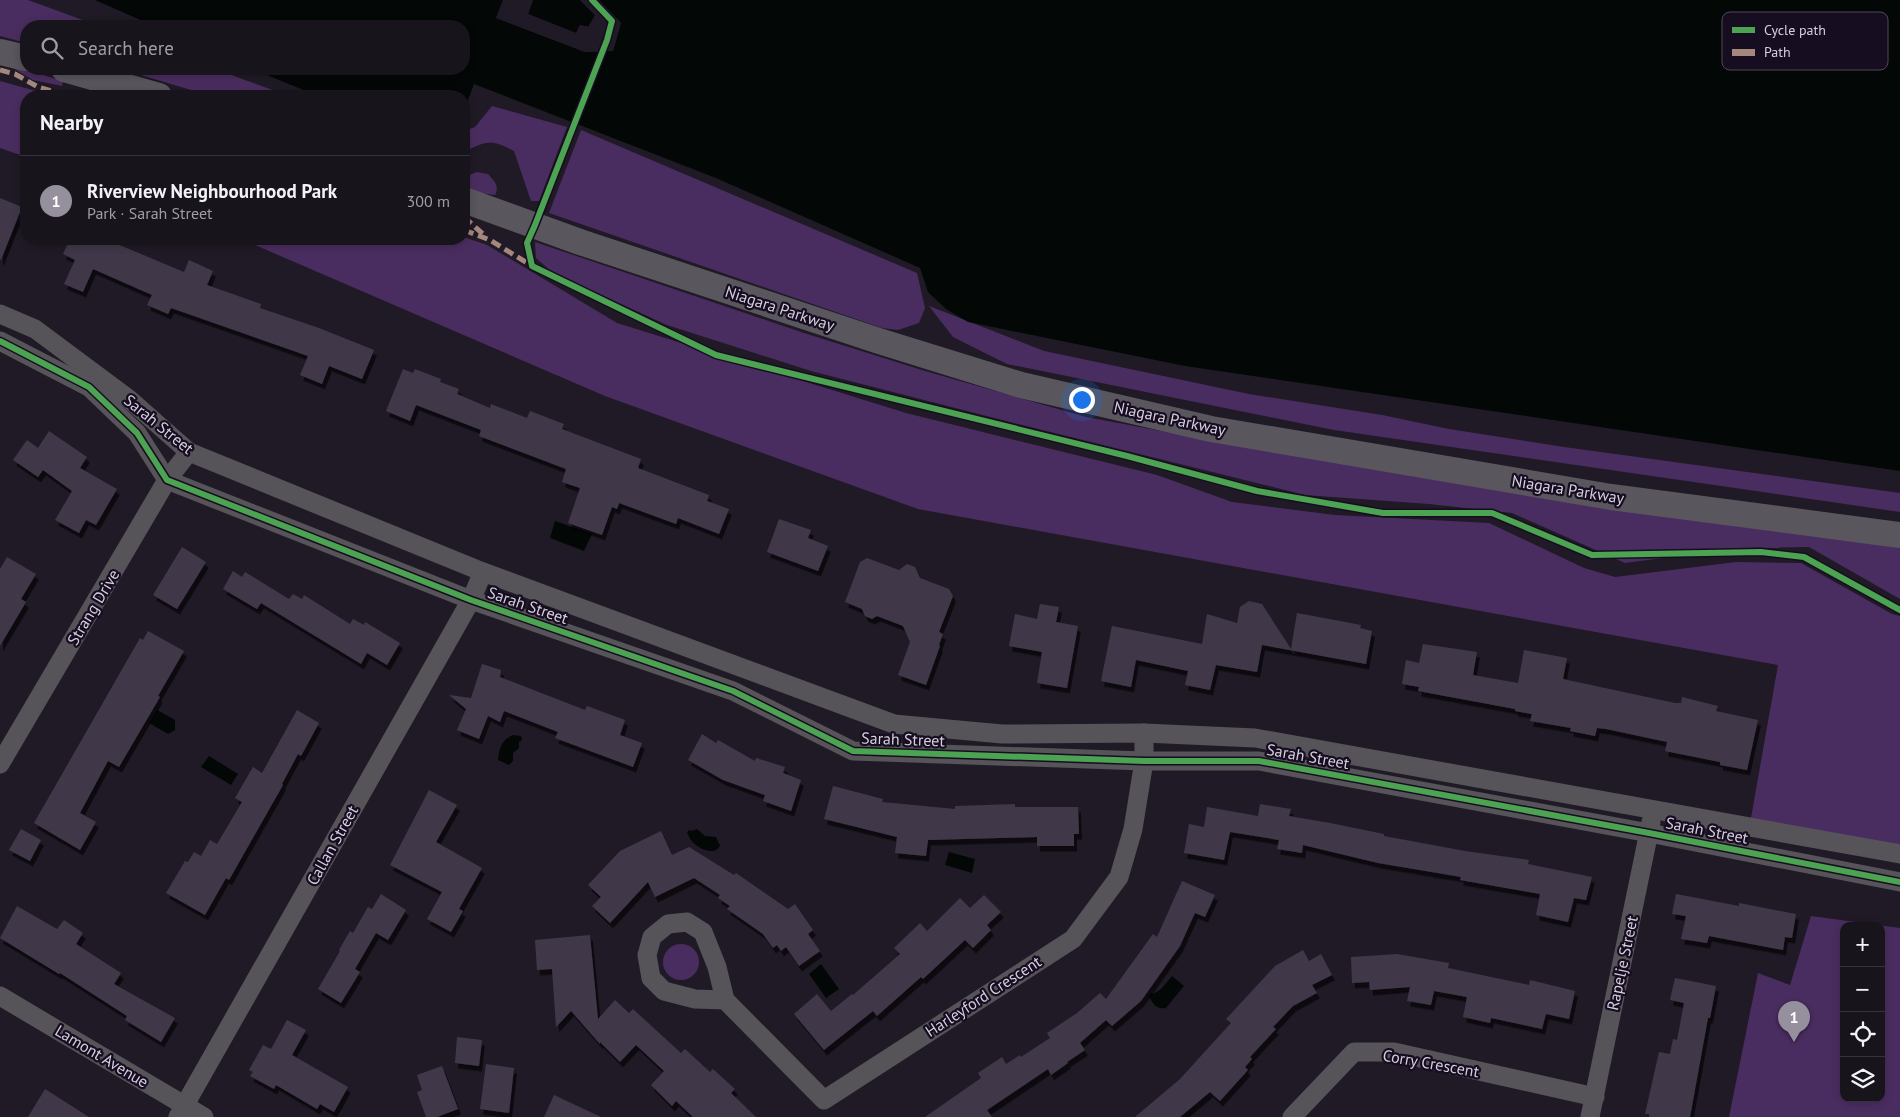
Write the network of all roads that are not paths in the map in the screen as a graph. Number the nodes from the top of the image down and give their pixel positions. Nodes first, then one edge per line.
1 (0, 52) edge
2 (20, 57) edge
3 (85, 75) edge
4 (138, 90) edge
5 (470, 202) edge
6 (0, 314) edge
7 (0, 341) edge
8 (189, 452) junction
9 (167, 480) junction
10 (1900, 535) edge
11 (484, 572) junction
12 (471, 600) junction
13 (1144, 733) junction
14 (1144, 761) junction
15 (0, 764) edge
16 (1654, 810) junction
17 (1649, 832) junction
18 (1900, 854) edge
19 (1900, 882) edge
20 (0, 996) edge
21 (725, 1000) junction
22 (1595, 1097) junction
23 (182, 1111) edge
24 (204, 1117) edge
25 (1292, 1117) edge
26 (1590, 1117) edge

1 - 2 main road
3 - 4 main road
5 - 10 main road, Niagara Parkway
6 - 8 street, Sarah Street
7 - 9 street, Sarah Street
8 - 9 street, Strang Drive
8 - 11 street, Sarah Street
9 - 12 street, Sarah Street
9 - 15 street, Strang Drive
11 - 12 street, Callan Street
11 - 13 street, Sarah Street
12 - 14 street, Sarah Street
12 - 23 street, Callan Street
13 - 14 street, Harleyford Crescent
13 - 16 street, Sarah Street
14 - 17 street, Sarah Street
14 - 21 street, Harleyford Crescent
16 - 17 street, Rapelje Street
16 - 18 street, Sarah Street
17 - 19 street, Sarah Street
17 - 22 street, Rapelje Street
20 - 23 street, Lamont Avenue
21 - 21 street
22 - 25 street, Corry Crescent
22 - 26 street, Rapelje Street
23 - 24 street, Lamont Avenue

